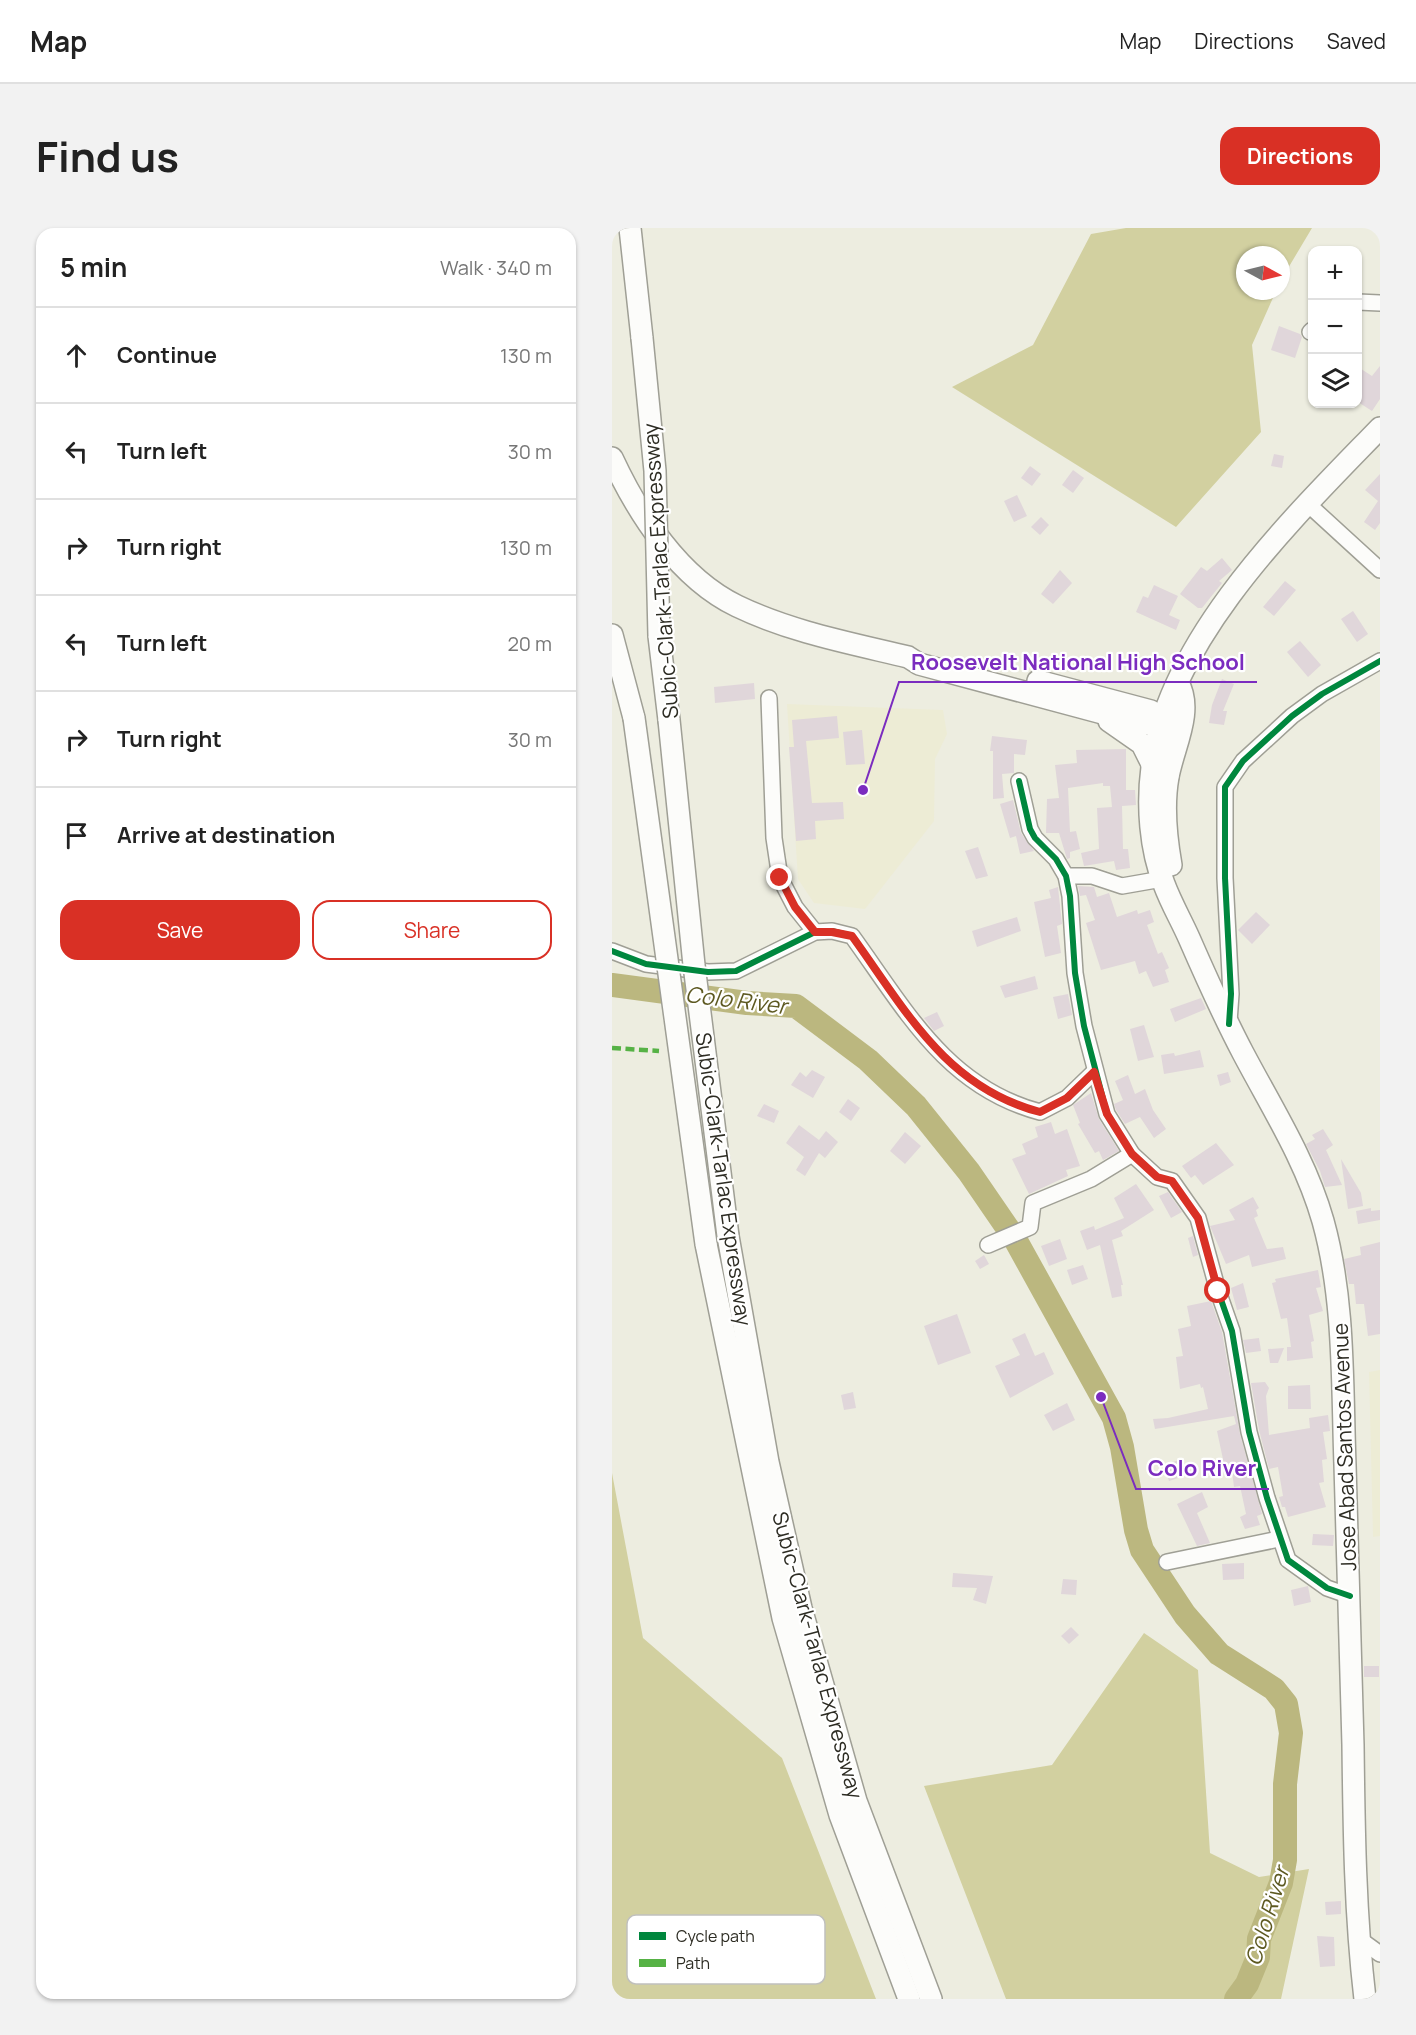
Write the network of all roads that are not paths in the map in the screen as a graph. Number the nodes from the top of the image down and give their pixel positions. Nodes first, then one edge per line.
1 (630, 228) edge
2 (1362, 302) edge
3 (1380, 303) edge
4 (1380, 429) edge
5 (612, 459) edge
6 (1309, 504) junction
7 (1380, 570) edge
8 (612, 635) edge
9 (1380, 661) edge
10 (1178, 683) junction
11 (769, 698) dead end
12 (1092, 702) junction
13 (1162, 720) junction
14 (1160, 770) junction
15 (1018, 781) dead end
16 (1066, 876) junction
17 (1161, 879) junction
18 (1184, 927) junction
19 (815, 932) junction
20 (612, 951) edge
21 (1229, 1024) junction
22 (1094, 1072) junction
23 (1132, 1154) junction
24 (990, 1243) dead end
25 (1279, 1539) junction
26 (1167, 1563) dead end
27 (1350, 1596) junction
28 (1358, 1938) junction
29 (1380, 1954) edge
30 (909, 1999) edge
31 (931, 1999) edge
32 (1365, 1999) edge

1 - 31 highway, Subic-Clark-Tarlac Expressway, bridge
2 - 3 street
4 - 6 highway
5 - 12 highway
6 - 7 street
6 - 10 highway
8 - 30 highway, Subic-Clark-Tarlac Expressway, bridge
9 - 21 street
10 - 12 highway
10 - 13 highway
10 - 14 highway, Jose Abad Santos Avenue
11 - 19 street
12 - 13 highway
12 - 14 highway
13 - 14 highway
14 - 17 highway, Jose Abad Santos Avenue
14 - 18 highway, Jose Abad Santos Avenue
15 - 16 street
16 - 17 street
16 - 22 street
17 - 18 highway, Jose Abad Santos Avenue
18 - 21 highway, Jose Abad Santos Avenue
19 - 20 street
19 - 22 street
21 - 27 highway, Jose Abad Santos Avenue
22 - 23 street
23 - 24 street
23 - 25 street
25 - 26 street
25 - 27 street
27 - 28 highway, Jose Abad Santos Avenue
28 - 29 street
28 - 32 highway, Jose Abad Santos Avenue

